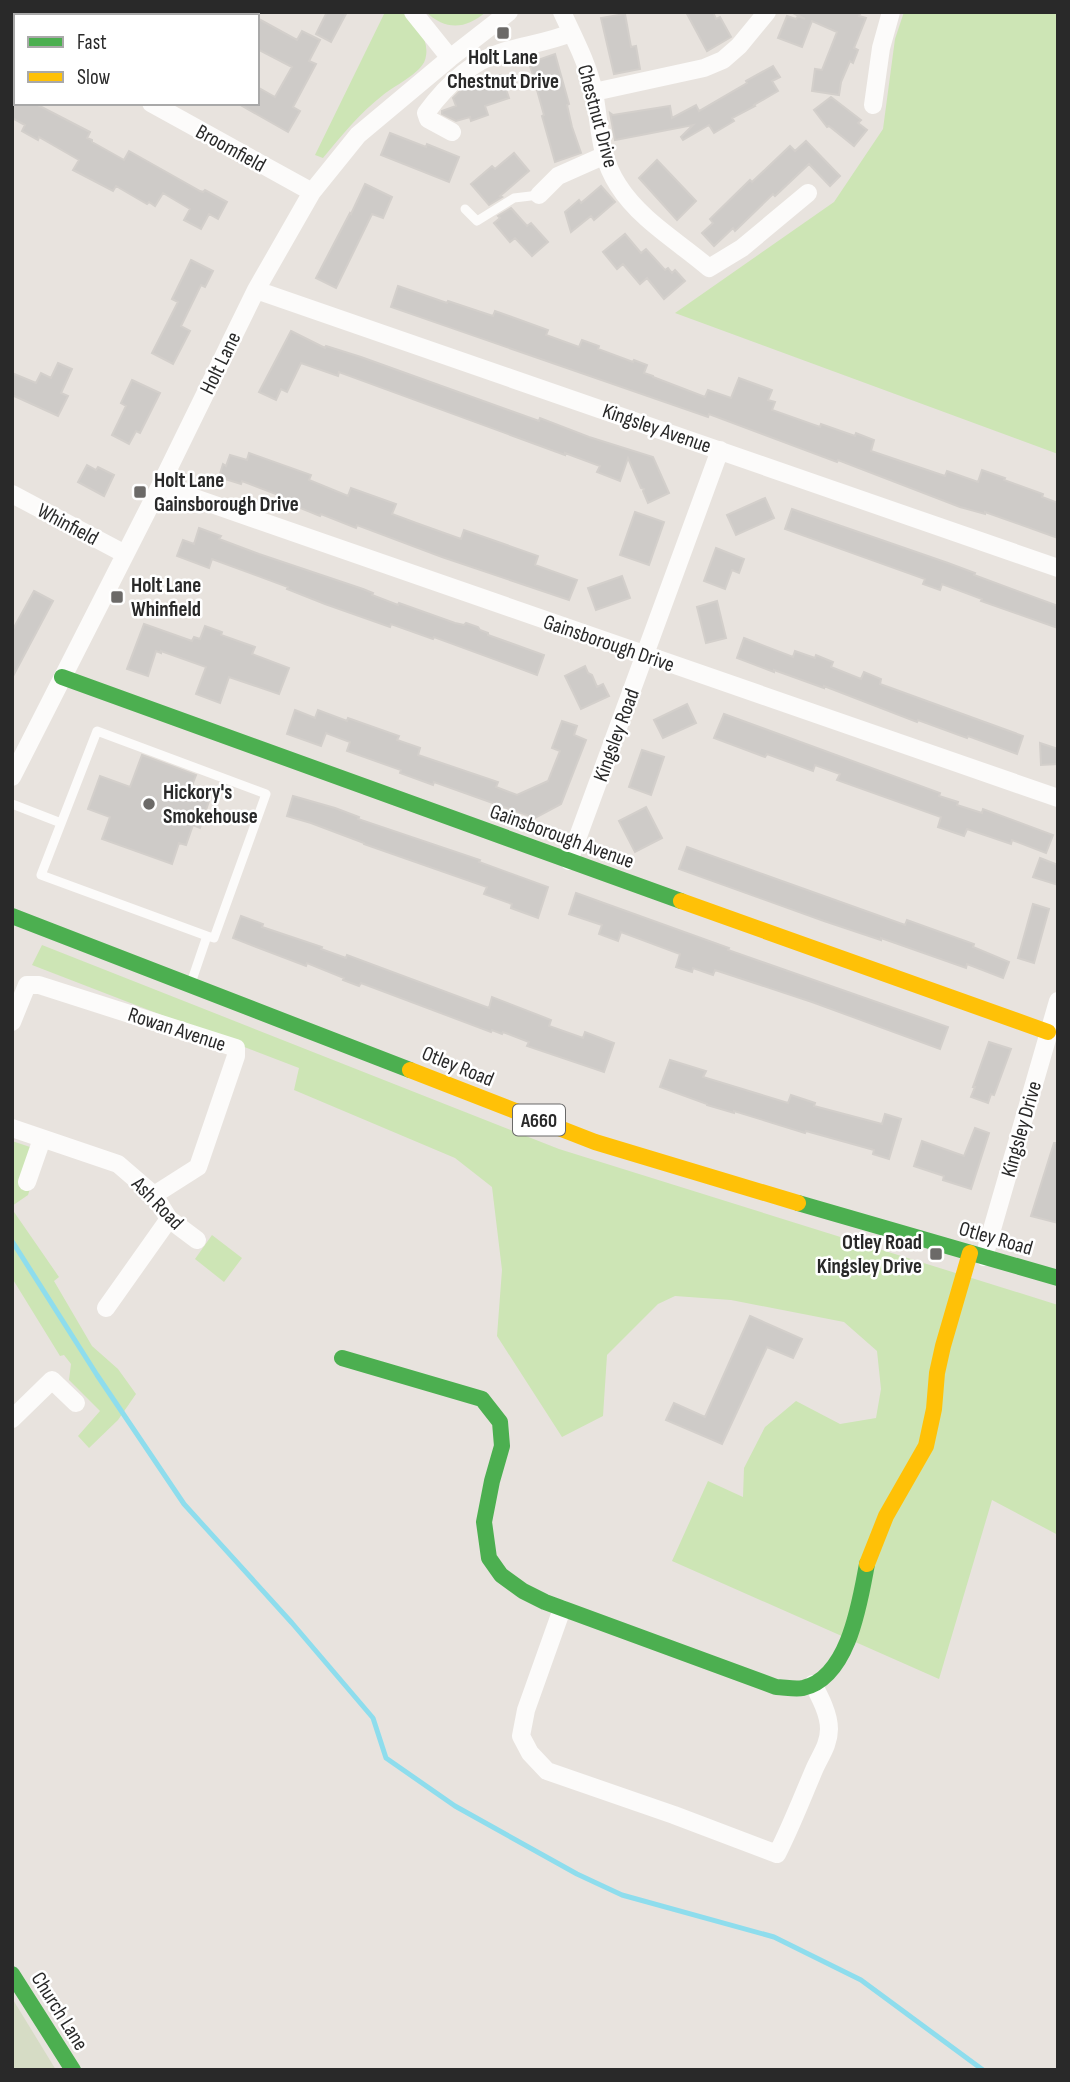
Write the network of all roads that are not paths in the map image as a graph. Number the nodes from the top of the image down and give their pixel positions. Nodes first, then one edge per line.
1 (413, 12) edge
2 (509, 12) edge
3 (562, 12) edge
4 (891, 12) edge
5 (758, 16) edge
6 (571, 33) junction
7 (450, 58) junction
8 (594, 92) junction
9 (155, 105) edge
10 (873, 105) dead end
11 (452, 132) dead end
12 (603, 156) junction
13 (312, 192) junction
14 (808, 193) dead end
15 (539, 195) joint
16 (465, 209) dead end
17 (256, 290) junction
18 (720, 450) junction
19 (160, 486) junction
20 (12, 494) edge
21 (125, 554) junction
22 (1058, 568) edge
23 (646, 656) junction
24 (62, 677) junction
25 (12, 776) edge
26 (1058, 798) edge
27 (12, 804) edge
28 (61, 822) junction
29 (569, 861) junction
30 (12, 916) edge
31 (207, 936) junction
32 (190, 985) junction
33 (1058, 1001) edge
34 (12, 1022) edge
35 (1048, 1032) junction
36 (12, 1128) edge
37 (42, 1139) junction
38 (27, 1182) dead end
39 (154, 1195) junction
40 (169, 1219) junction
41 (197, 1240) dead end
42 (977, 1255) junction
43 (1058, 1278) edge
44 (106, 1308) dead end
45 (342, 1358) dead end
46 (76, 1403) dead end
47 (12, 1419) edge
48 (562, 1609) junction
49 (813, 1684) junction
50 (12, 1974) edge
51 (73, 2070) edge

1 - 7 street
2 - 7 street, Holt Lane
3 - 6 street, Chestnut Drive
4 - 10 street
5 - 8 street
6 - 8 street, Chestnut Drive
6 - 11 street
7 - 13 street, Holt Lane
8 - 12 street, Chestnut Drive
9 - 13 street, Broomfield
12 - 14 street, Chestnut Drive
12 - 15 street
13 - 17 street, Holt Lane
15 - 16 lane
17 - 18 street, Kingsley Avenue
17 - 19 street, Holt Lane
18 - 22 street, Kingsley Avenue
18 - 23 street, Kingsley Road
19 - 21 street, Holt Lane
19 - 23 street, Gainsborough Drive
20 - 21 street, Whinfield
21 - 24 street, Holt Lane
23 - 26 street, Gainsborough Drive
23 - 29 street, Kingsley Road
24 - 25 street, Holt Lane
24 - 29 main road, Gainsborough Avenue
27 - 28 lane
28 - 31 lane
28 - 31 lane
29 - 35 main road, Gainsborough Avenue
30 - 32 main road, Otley Road / A660
31 - 32 lane
32 - 42 main road, Otley Road / A660
33 - 35 street, Kingsley Drive
34 - 39 street, Rowan Avenue
35 - 42 street, Kingsley Drive
36 - 37 street, Ash Road
37 - 38 street
37 - 39 street, Ash Road
39 - 40 street, Ash Road
40 - 41 street, Ash Road
40 - 44 street
42 - 43 main road, Otley Road / A660
42 - 49 main road
45 - 48 main road
46 - 47 street
48 - 49 main road
48 - 49 street
50 - 51 main road, Church Lane

